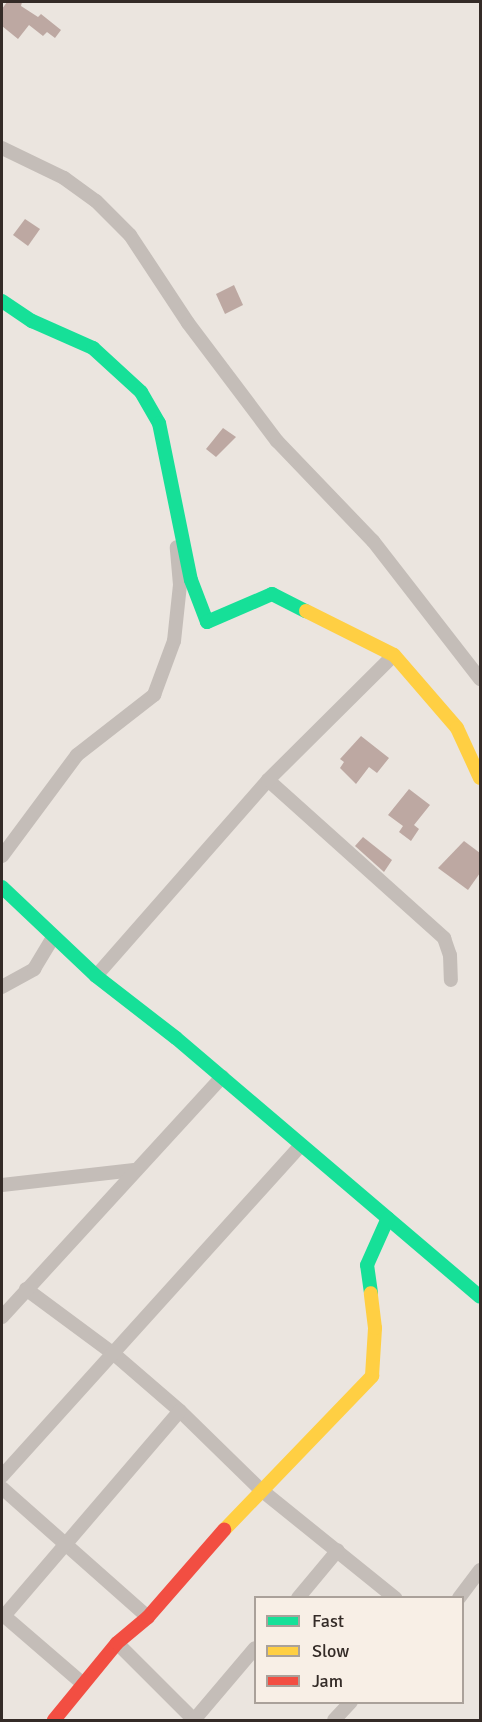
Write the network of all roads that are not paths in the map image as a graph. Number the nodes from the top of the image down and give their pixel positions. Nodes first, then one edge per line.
1 (2, 148) edge
2 (2, 301) edge
3 (172, 492) junction
4 (394, 655) junction
5 (480, 679) edge
6 (480, 778) edge
7 (268, 780) junction
8 (2, 856) edge
9 (2, 887) edge
10 (53, 937) junction
11 (96, 976) junction
12 (451, 980) dead end
13 (2, 987) edge
14 (222, 1077) junction
15 (300, 1146) junction
16 (134, 1170) junction
17 (2, 1185) edge
18 (388, 1218) junction
19 (26, 1289) junction
20 (480, 1297) edge
21 (2, 1317) edge
22 (114, 1354) junction
23 (180, 1411) junction
24 (2, 1476) edge
25 (2, 1488) edge
26 (260, 1489) junction
27 (66, 1543) junction
28 (338, 1550) junction
29 (480, 1570) edge
30 (300, 1596) edge
31 (393, 1596) edge
32 (460, 1596) edge
33 (3, 1615) edge
34 (148, 1617) junction
35 (117, 1643) junction
36 (254, 1649) edge
37 (83, 1684) junction
38 (349, 1704) edge
39 (54, 1720) edge
40 (194, 1720) edge
41 (334, 1720) edge

1 - 5 street
2 - 3 street
3 - 4 street
3 - 8 street
4 - 6 street
4 - 7 street
7 - 11 street
7 - 12 street
9 - 10 street
10 - 11 street
10 - 13 street
11 - 14 street
14 - 15 street
14 - 16 street
15 - 18 street
15 - 22 street
16 - 17 street
16 - 19 street
18 - 20 street
18 - 26 street
19 - 21 street
19 - 22 street
22 - 23 street
22 - 24 street
23 - 26 street
23 - 27 street
25 - 27 street
26 - 28 street
26 - 34 street
27 - 33 street
27 - 34 street
28 - 30 street
28 - 31 street
29 - 32 street
33 - 37 street
34 - 35 street
35 - 37 street
35 - 40 street
36 - 40 street
37 - 39 street
38 - 41 street

